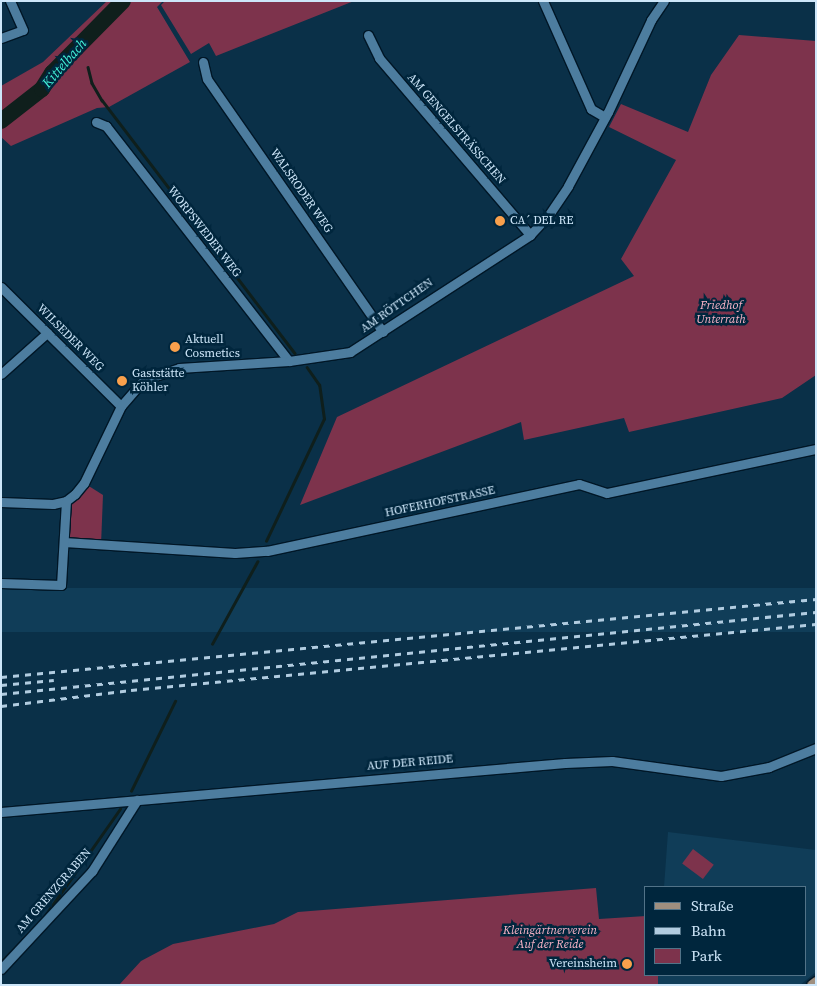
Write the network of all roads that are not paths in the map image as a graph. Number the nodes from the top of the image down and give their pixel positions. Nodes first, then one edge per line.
1 (10, 1) edge
2 (543, 1) edge
3 (664, 1) edge
4 (368, 35) dead end
5 (1, 38) edge
6 (204, 62) dead end
7 (605, 117) junction
8 (96, 122) dead end
9 (530, 234) junction
10 (1, 287) edge
11 (383, 332) junction
12 (47, 333) junction
13 (289, 361) junction
14 (1, 374) edge
15 (121, 406) junction
16 (816, 449) edge
17 (66, 501) junction
18 (1, 502) edge
19 (64, 542) junction
20 (1, 583) edge
21 (816, 748) edge
22 (137, 800) junction
23 (1, 812) edge
24 (1, 969) edge
25 (816, 982) edge
26 (812, 985) edge

1 - 5 street
2 - 7 street
3 - 7 street, AM RÖTTCHEN
4 - 9 street, AM GENGELSTRÄSSCHEN
6 - 11 street, WALSRODER WEG
7 - 9 street, AM RÖTTCHEN
8 - 13 street, WORPSWEDER WEG
9 - 11 street, AM RÖTTCHEN
10 - 12 street, WILSEDER WEG
11 - 13 street, AM RÖTTCHEN
12 - 14 street
12 - 15 street, WILSEDER WEG
13 - 15 street, AM RÖTTCHEN
15 - 17 street, AM RÖTTCHEN
16 - 19 street, HOFERHOFSTRASSE
17 - 18 street
17 - 19 street
19 - 20 street
21 - 22 street, AUF DER REIDE
22 - 23 street, AUF DER REIDE
22 - 24 street, AM GRENZGRABEN
25 - 26 main road

